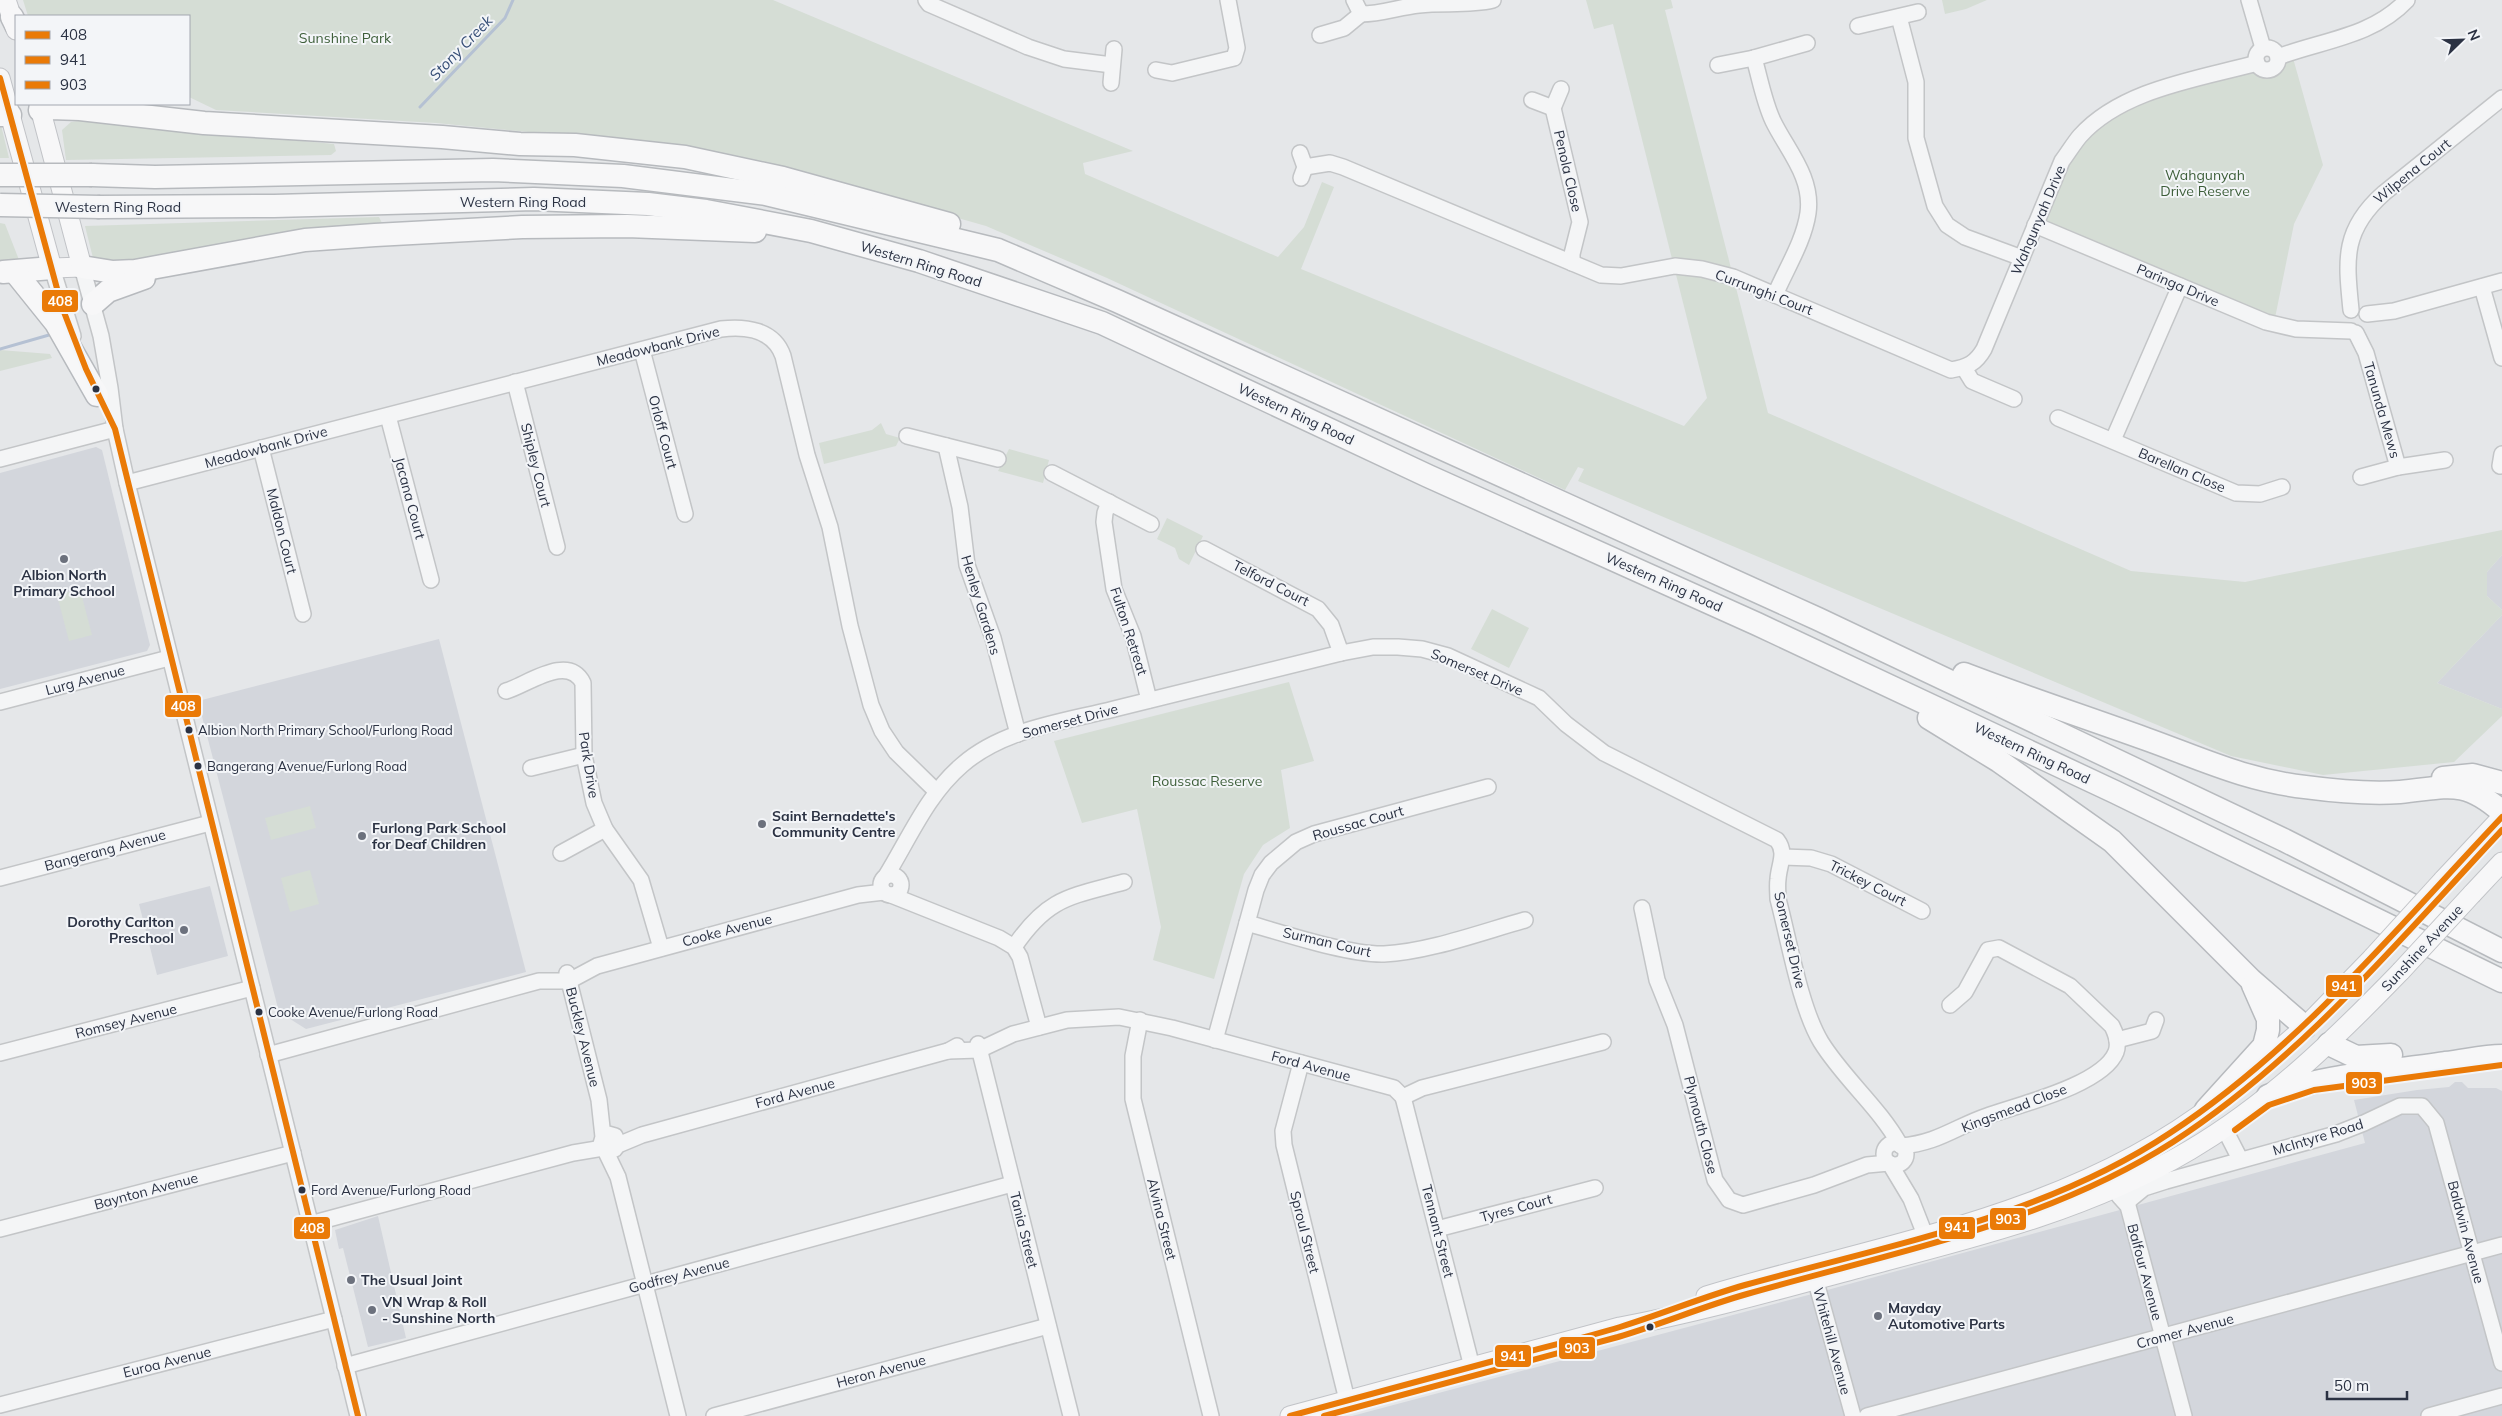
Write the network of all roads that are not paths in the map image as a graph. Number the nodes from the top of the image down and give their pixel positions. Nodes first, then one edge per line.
1 (926, 0) edge
2 (1228, 0) edge
3 (1354, 0) edge
4 (1492, 0) edge
5 (2250, 0) edge
6 (2407, 0) edge
7 (1918, 12) dead end
8 (1361, 14) junction
9 (1899, 17) junction
10 (1858, 26) dead end
11 (1320, 35) dead end
12 (1808, 43) dead end
13 (2264, 48) junction
14 (1114, 49) dead end
15 (2278, 57) junction
16 (1754, 58) junction
17 (2257, 63) junction
18 (1112, 65) junction
19 (1718, 65) dead end
20 (1153, 69) dead end
21 (0, 78) edge
22 (1111, 82) dead end
23 (1561, 89) dead end
24 (2502, 98) edge
25 (1532, 100) dead end
26 (89, 105) edge
27 (40, 107) edge
28 (1553, 108) junction
29 (120, 114) junction
30 (5, 115) edge
31 (1302, 166) dead end
32 (0, 175) edge
33 (0, 205) edge
34 (2035, 225) junction
35 (811, 231) junction
36 (251, 250) junction
37 (998, 250) junction
38 (2022, 258) junction
39 (1572, 263) junction
40 (52, 268) junction
41 (82, 268) junction
42 (8, 272) edge
43 (2502, 281) edge
44 (2180, 286) junction
45 (2482, 287) junction
46 (1775, 294) junction
47 (93, 304) junction
48 (2358, 321) junction
49 (642, 350) junction
50 (2502, 358) edge
51 (1964, 368) junction
52 (515, 382) junction
53 (97, 395) junction
54 (2014, 399) dead end
55 (388, 416) junction
56 (2058, 418) dead end
57 (115, 429) junction
58 (907, 436) dead end
59 (2113, 440) junction
60 (946, 446) junction
61 (261, 448) junction
62 (0, 459) edge
63 (998, 459) dead end
64 (2445, 460) dead end
65 (2398, 467) junction
66 (1052, 473) dead end
67 (2362, 477) dead end
68 (127, 483) junction
69 (2282, 488) dead end
70 (1109, 502) junction
71 (685, 514) dead end
72 (1151, 524) dead end
73 (557, 547) dead end
74 (1204, 549) dead end
75 (431, 580) dead end
76 (303, 614) dead end
77 (1818, 619) junction
78 (1758, 624) junction
79 (1341, 653) junction
80 (170, 658) junction
81 (506, 691) dead end
82 (1149, 700) junction
83 (0, 702) edge
84 (1018, 734) junction
85 (584, 755) junction
86 (530, 768) dead end
87 (2502, 783) edge
88 (1488, 787) dead end
89 (936, 791) junction
90 (2356, 791) junction
91 (2502, 812) edge
92 (2502, 817) edge
93 (210, 823) junction
94 (605, 829) junction
95 (561, 853) dead end
96 (1783, 857) junction
97 (2502, 862) edge
98 (0, 878) edge
99 (1124, 882) dead end
100 (890, 885) junction
101 (1642, 908) dead end
102 (1922, 911) dead end
103 (1524, 920) dead end
104 (1247, 923) junction
105 (1014, 947) junction
106 (662, 948) junction
107 (2502, 951) edge
108 (568, 977) junction
109 (2251, 980) junction
110 (2502, 981) edge
111 (252, 988) junction
112 (1950, 1005) dead end
113 (1140, 1020) junction
114 (2156, 1020) dead end
115 (1039, 1027) junction
116 (2305, 1027) junction
117 (1215, 1040) junction
118 (2117, 1040) junction
119 (1603, 1042) dead end
120 (2329, 1044) junction
121 (979, 1047) junction
122 (0, 1053) edge
123 (268, 1055) junction
124 (2492, 1056) edge
125 (1301, 1063) junction
126 (2268, 1096) junction
127 (1403, 1097) junction
128 (2422, 1106) joint
129 (2206, 1110) junction
130 (2224, 1128) junction
131 (610, 1142) junction
132 (293, 1153) junction
133 (1895, 1155) junction
134 (2128, 1158) junction
135 (2240, 1159) junction
136 (2108, 1169) junction
137 (1012, 1184) junction
138 (1595, 1188) dead end
139 (2121, 1196) junction
140 (310, 1224) junction
141 (0, 1229) edge
142 (1437, 1229) junction
143 (1928, 1242) junction
144 (2502, 1245) edge
145 (2472, 1253) junction
146 (1814, 1273) junction
147 (645, 1284) junction
148 (334, 1319) junction
149 (1048, 1326) junction
150 (2162, 1337) junction
151 (2502, 1363) edge
152 (346, 1366) junction
153 (1472, 1367) junction
154 (2502, 1396) edge
155 (1347, 1400) junction
156 (0, 1404) edge
157 (1309, 1414) edge
158 (358, 1416) edge
159 (678, 1416) edge
160 (714, 1416) edge
161 (1070, 1416) edge
162 (1211, 1416) edge
163 (1290, 1416) edge
164 (1853, 1416) edge
165 (1867, 1416) edge
166 (2184, 1416) edge
167 (2429, 1416) edge

1 - 18 street
2 - 20 street
3 - 8 street
4 - 8 street
5 - 13 street
6 - 15 street
7 - 9 street
8 - 11 street
9 - 10 street
9 - 38 street
12 - 16 street
13 - 15 street
13 - 17 street
14 - 18 street
15 - 17 street
16 - 19 street
16 - 46 street
17 - 34 street, Wahgunyah Drive
18 - 22 street
21 - 30 main road
23 - 28 street
24 - 48 street, Wilpena Court
25 - 28 street
26 - 29 highway
27 - 29 highway
27 - 30 main road
27 - 41 main road
28 - 39 street, Penola Close
29 - 37 highway
30 - 40 main road
31 - 39 street, Currunghi Court
32 - 37 highway, Western Ring Road, bridge
33 - 35 highway, Western Ring Road, bridge
34 - 38 street, Wahgunyah Drive
34 - 44 street, Paringa Drive
35 - 36 highway
35 - 78 highway, Western Ring Road
36 - 41 highway
36 - 47 highway
37 - 77 highway, Western Ring Road
38 - 51 street, Wahgunyah Drive
39 - 46 street, Currunghi Court
40 - 41 main road
40 - 42 highway
40 - 53 street
41 - 47 street
42 - 53 highway
43 - 45 street, Paringa Drive
44 - 48 street, Paringa Drive
44 - 59 street
45 - 48 street, Paringa Drive
45 - 50 street
46 - 51 street, Currunghi Court
47 - 57 street
48 - 65 street, Tanunda Mews
49 - 52 street, Meadowbank Drive
49 - 71 street, Orloff Court
49 - 89 street, Meadowbank Drive
51 - 54 street
52 - 55 street, Meadowbank Drive
52 - 73 street, Shipley Court
53 - 57 street
55 - 61 street, Meadowbank Drive
55 - 75 street, Jacana Court
56 - 59 street, Barellan Close
57 - 62 street
57 - 68 street
58 - 60 street
59 - 69 street, Barellan Close
60 - 63 street
60 - 84 street, Henley Gardens
61 - 68 street, Meadowbank Drive
61 - 76 street, Maldon Court
64 - 65 street, Tanunda Mews
65 - 67 street, Tanunda Mews
66 - 70 street
68 - 80 street
70 - 72 street
70 - 82 street, Fulton Retreat
74 - 79 street, Telford Court
77 - 90 highway
77 - 107 highway, Western Ring Road
78 - 109 highway
78 - 110 highway, Western Ring Road
79 - 82 street, Somerset Drive
79 - 96 street, Somerset Drive
80 - 83 street, Lurg Avenue
80 - 93 street
81 - 85 street, Park Drive
82 - 84 street, Somerset Drive
84 - 89 street, Somerset Drive
85 - 86 street
85 - 94 street, Park Drive
87 - 90 highway
88 - 104 street, Roussac Court
89 - 100 street, Somerset Drive
90 - 91 highway
92 - 116 main road, bridge
93 - 98 street, Bangerang Avenue
93 - 111 street
94 - 95 street
94 - 106 street, Park Drive
96 - 102 street, Trickey Court
96 - 133 street, Somerset Drive
97 - 120 main road, Sunshine Avenue, bridge
99 - 105 street
100 - 105 street
100 - 106 street, Cooke Avenue
101 - 133 street, Plymouth Close
103 - 104 street, Surman Court
104 - 117 street, Roussac Court
105 - 115 street
106 - 108 street, Cooke Avenue
108 - 123 street, Cooke Avenue
108 - 131 street, Buckley Avenue
109 - 116 highway
109 - 129 highway
111 - 122 street, Romsey Avenue
111 - 123 street
112 - 118 street
113 - 115 street, Ford Avenue
113 - 117 street, Ford Avenue
113 - 162 street, Alvina Street
114 - 118 street
115 - 121 street, Ford Avenue
116 - 120 main road
116 - 129 main road
117 - 125 street, Ford Avenue
118 - 133 street, Kingsmead Close
119 - 127 street
120 - 124 highway
120 - 126 main road, Sunshine Avenue
121 - 131 street, Ford Avenue
121 - 137 street, Tania Street
123 - 132 street
124 - 126 highway
125 - 127 street, Ford Avenue
125 - 155 street, Sproul Street
126 - 130 main road, Sunshine Avenue
127 - 142 street, Tennant Street
128 - 135 street, McIntyre Road
128 - 145 street, Baldwin Avenue
129 - 134 main road
130 - 134 main road
130 - 135 street
130 - 139 main road, McIntyre Road
131 - 140 street, Ford Avenue
131 - 147 street, Buckley Avenue
132 - 140 street
132 - 141 street, Baynton Avenue
133 - 143 street, Somerset Drive
134 - 136 main road, McIntyre Road
135 - 139 street, McIntyre Road
136 - 139 main road
136 - 143 main road, McIntyre Road
137 - 147 street, Godfrey Avenue
137 - 149 street, Tania Street
138 - 142 street, Tyres Court
139 - 143 main road, McIntyre Road
139 - 150 street, Balfour Avenue
140 - 148 street
142 - 153 street, Tennant Street
143 - 146 main road, McIntyre Road
144 - 145 street, Cromer Avenue
145 - 150 street, Cromer Avenue
145 - 151 street, Baldwin Avenue
146 - 153 main road, McIntyre Road
146 - 164 street, Whitehill Avenue
147 - 152 street, Godfrey Avenue
147 - 159 street, Buckley Avenue
148 - 152 street
148 - 156 street, Euroa Avenue
149 - 160 street, Heron Avenue
149 - 161 street, Tania Street
150 - 165 street, Cromer Avenue
150 - 166 street, Balfour Avenue
152 - 158 street
153 - 155 main road, McIntyre Road
154 - 167 street
155 - 157 main road, McIntyre Road
157 - 163 main road, McIntyre Road

